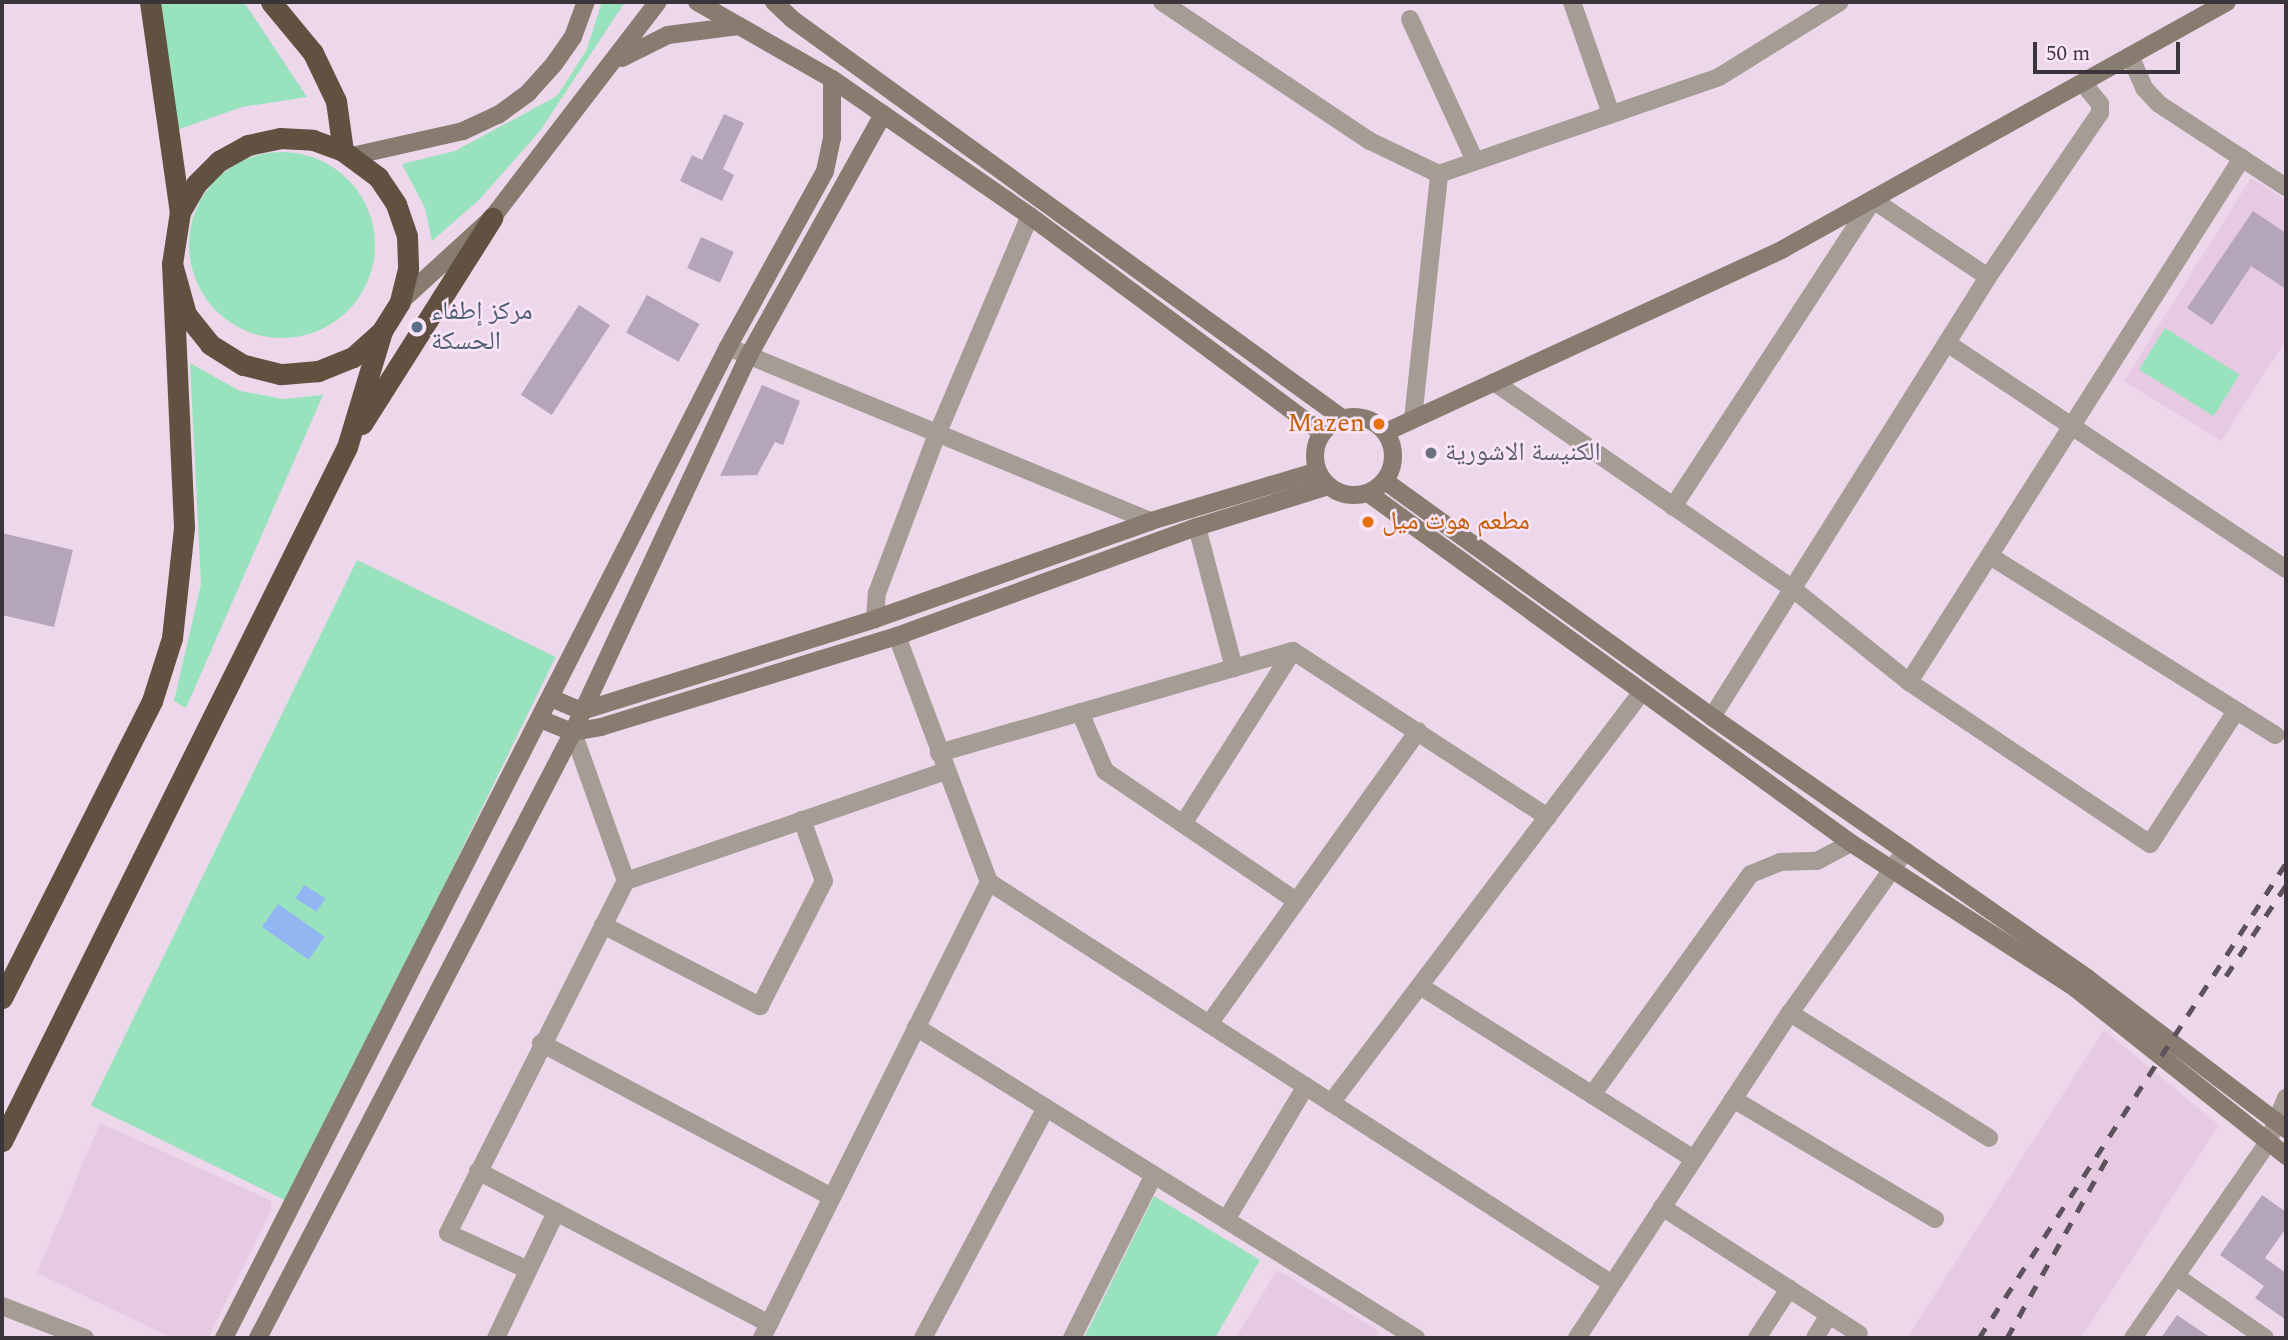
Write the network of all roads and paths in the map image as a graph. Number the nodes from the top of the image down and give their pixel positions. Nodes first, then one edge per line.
1 (150, 2) edge
2 (271, 2) edge
3 (586, 2) edge
4 (658, 2) edge
5 (697, 2) edge
6 (774, 2) edge
7 (1162, 2) edge
8 (1572, 2) edge
9 (2227, 2) edge
10 (1832, 4) edge
11 (1410, 19) dead end
12 (742, 26) junction
13 (2130, 57) junction
14 (611, 66) junction
15 (832, 79) junction
16 (2083, 83) junction
17 (883, 114) junction
18 (1611, 114) junction
19 (348, 153) junction
20 (2242, 158) junction
21 (1475, 161) junction
22 (1439, 174) junction
23 (2286, 187) edge
24 (1873, 200) junction
25 (180, 212) junction
26 (1030, 216) junction
27 (492, 218) junction
28 (172, 264) junction
29 (1988, 277) junction
30 (400, 302) junction
31 (382, 331) junction
32 (1947, 343) junction
33 (728, 347) junction
34 (748, 357) junction
35 (1494, 382) junction
36 (1342, 418) junction
37 (1413, 419) junction
38 (2072, 426) junction
39 (1386, 432) junction
40 (1322, 433) junction
41 (936, 437) junction
42 (347, 447) junction
43 (1318, 471) junction
44 (1385, 481) junction
45 (1329, 486) junction
46 (1368, 493) junction
47 (1674, 507) junction
48 (1151, 521) junction
49 (1197, 527) junction
50 (1990, 556) junction
51 (2286, 569) edge
52 (1793, 589) junction
53 (875, 620) junction
54 (897, 636) junction
55 (1293, 651) junction
56 (1234, 668) junction
57 (1909, 682) junction
58 (1642, 693) junction
59 (551, 698) junction
60 (582, 711) junction
61 (2236, 711) junction
62 (1080, 712) junction
63 (1713, 717) junction
64 (540, 719) junction
65 (1418, 731) junction
66 (573, 732) junction
67 (2275, 735) dead end
68 (940, 753) junction
69 (946, 771) junction
70 (1548, 817) junction
71 (802, 820) junction
72 (1183, 824) junction
73 (1851, 843) junction
74 (1905, 851) junction
75 (1894, 869) junction
76 (626, 881) junction
77 (989, 882) junction
78 (1296, 901) junction
79 (603, 925) junction
80 (1420, 986) junction
81 (2, 998) edge
82 (1790, 1013) junction
83 (1209, 1024) junction
84 (916, 1027) junction
85 (541, 1044) junction
86 (1306, 1086) junction
87 (1592, 1095) junction
88 (2286, 1098) edge
89 (1733, 1099) junction
90 (1331, 1103) junction
91 (1046, 1108) junction
92 (2281, 1126) edge
93 (1989, 1138) dead end
94 (2, 1141) edge
95 (2268, 1142) junction
96 (2286, 1156) edge
97 (1694, 1159) junction
98 (478, 1171) junction
99 (1153, 1176) junction
100 (832, 1197) junction
101 (1662, 1207) junction
102 (556, 1212) junction
103 (1935, 1219) dead end
104 (1226, 1220) junction
105 (528, 1270) junction
106 (2177, 1276) junction
107 (1612, 1284) junction
108 (1789, 1289) junction
109 (2, 1306) edge
110 (1829, 1315) junction
111 (765, 1331) edge
112 (1859, 1334) dead end
113 (73, 1336) edge
114 (224, 1338) edge
115 (258, 1338) edge
116 (496, 1338) edge
117 (923, 1338) edge
118 (1072, 1338) edge
119 (1416, 1338) edge
120 (1577, 1338) edge
121 (1756, 1338) edge
122 (1815, 1338) edge
123 (2133, 1338) edge
124 (2265, 1338) edge

1 - 25 highway
2 - 19 highway
3 - 19 street
4 - 14 street
5 - 12 street
6 - 36 street
7 - 22 street
8 - 18 street
9 - 13 street
10 - 18 street
11 - 21 street
12 - 14 street
12 - 15 street
13 - 16 street
13 - 20 street
14 - 27 street
15 - 17 street
15 - 33 street
16 - 24 street
16 - 29 street
17 - 26 street
17 - 34 street
18 - 21 street
19 - 25 highway
19 - 30 highway
20 - 23 street
20 - 38 street
21 - 22 street
22 - 37 street
24 - 29 street
24 - 35 street
24 - 47 street
25 - 28 highway
26 - 40 street
26 - 41 street
27 - 30 street
27 - 42 highway
28 - 31 highway
28 - 81 highway
29 - 32 street
30 - 31 highway
31 - 42 highway
32 - 38 street
32 - 52 street
33 - 34 street
33 - 59 street
34 - 41 street
34 - 60 street
35 - 37 street
35 - 47 street
36 - 39 street
36 - 40 street
37 - 39 street
38 - 50 street
38 - 51 street
39 - 44 street
40 - 43 street
41 - 48 street
41 - 53 street
42 - 94 highway
43 - 45 street
43 - 48 street
44 - 46 street
44 - 63 street
45 - 46 street
45 - 49 street
46 - 58 street
47 - 52 street
48 - 53 street
49 - 54 street
49 - 56 street
50 - 57 street
50 - 61 street
52 - 57 street
52 - 63 street
53 - 60 street
54 - 66 street
54 - 68 street
55 - 56 street
55 - 65 street
55 - 72 street
56 - 62 street
57 - 61 street
58 - 70 street
58 - 73 street
59 - 60 street
59 - 64 street
60 - 66 street
61 - 67 street
62 - 68 street
62 - 72 street
63 - 74 street
64 - 66 street
64 - 114 street
65 - 70 street
65 - 78 street
66 - 76 street
66 - 115 street
68 - 69 street
69 - 71 street
69 - 77 street
70 - 80 street
71 - 76 street
71 - 79 street
72 - 78 street
73 - 75 street
73 - 87 street
74 - 75 street
74 - 92 street
75 - 82 street
75 - 95 street
76 - 79 street
77 - 83 street
77 - 84 street
78 - 83 street
79 - 85 street
80 - 87 street
80 - 90 street
82 - 89 street
82 - 93 street
83 - 86 street
84 - 91 street
84 - 100 street
85 - 98 street
85 - 100 street
86 - 90 street
86 - 104 street
87 - 97 street
88 - 92 street
89 - 97 street
89 - 103 street
90 - 107 street
91 - 99 street
91 - 117 street
92 - 95 street
95 - 96 street
95 - 106 street
97 - 101 street
98 - 102 street
98 - 105 street
99 - 104 street
99 - 118 street
100 - 111 street
101 - 107 street
101 - 108 street
102 - 105 street
102 - 111 street
104 - 119 street
105 - 116 street
106 - 123 street
106 - 124 street
107 - 120 street
108 - 110 street
108 - 121 street
109 - 113 street
110 - 112 street
110 - 122 street

